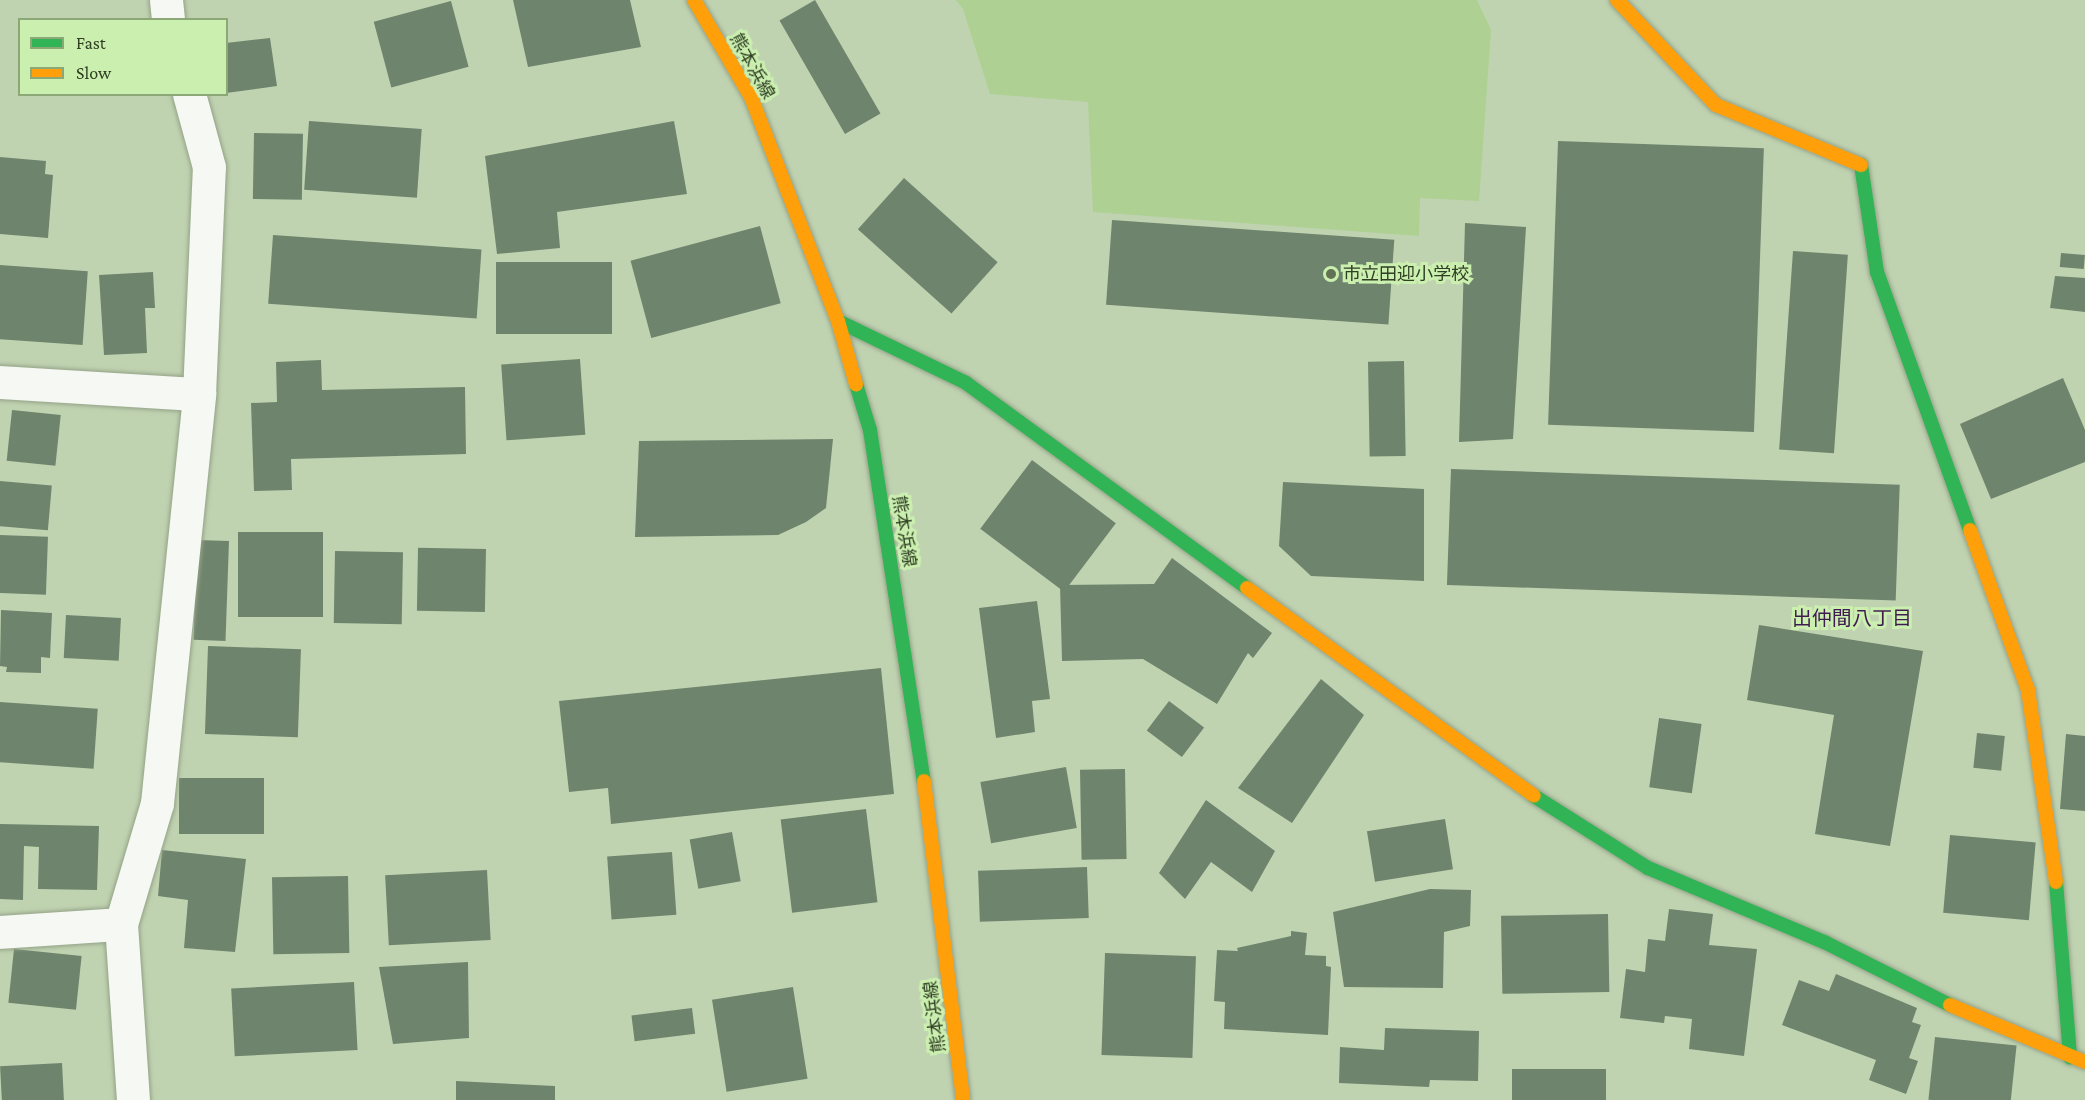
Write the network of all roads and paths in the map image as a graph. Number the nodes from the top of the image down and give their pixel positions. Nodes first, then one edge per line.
1 (166, 0) edge
2 (694, 0) edge
3 (1617, 0) edge
4 (168, 18) edge
5 (190, 96) edge
6 (838, 321) junction
7 (0, 382) edge
8 (199, 394) junction
9 (121, 924) junction
10 (0, 932) edge
11 (2070, 1057) junction
12 (2085, 1062) edge
13 (133, 1100) edge
14 (963, 1100) edge

1 - 4 street
2 - 6 street, 熊本浜線
3 - 11 street
5 - 8 street
6 - 11 street
6 - 14 street, 熊本浜線
7 - 8 street
8 - 9 street
9 - 10 street
9 - 13 street
11 - 12 street

